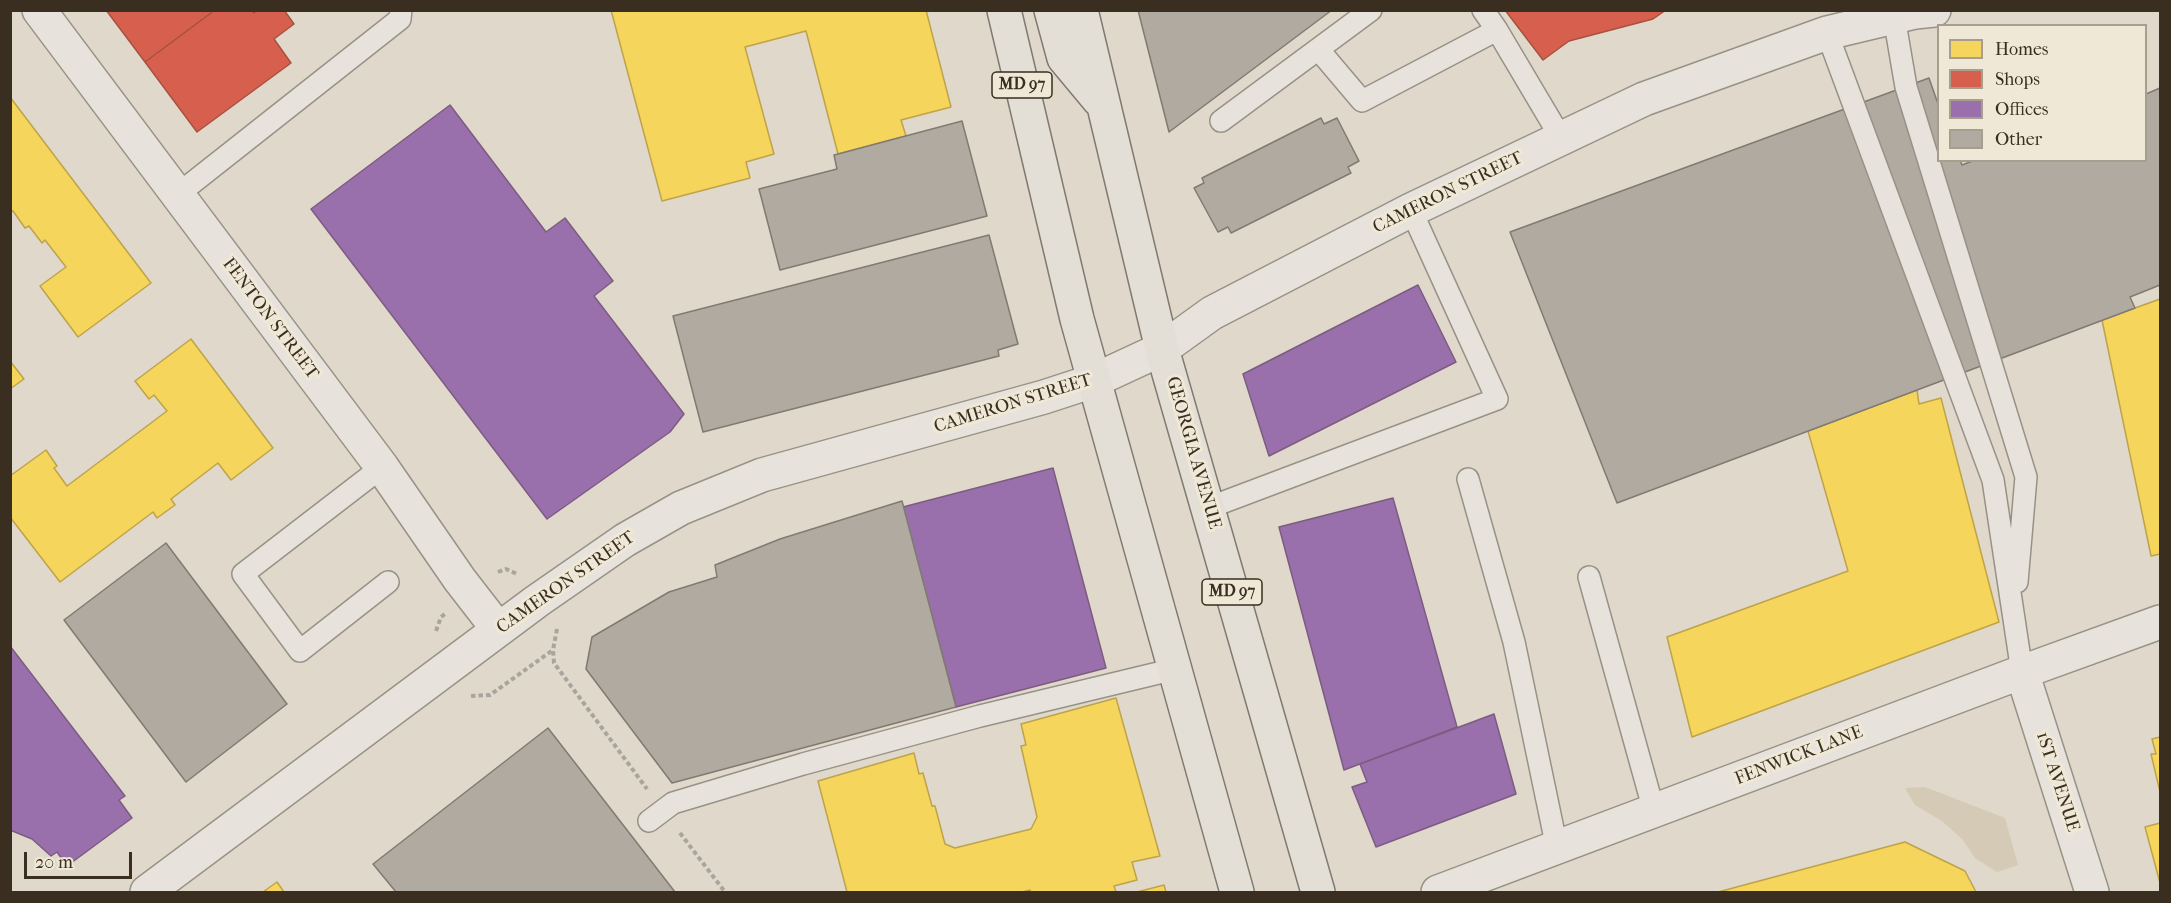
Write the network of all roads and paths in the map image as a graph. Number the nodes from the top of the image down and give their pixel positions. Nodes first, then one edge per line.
1 (39, 10) edge
2 (401, 10) edge
3 (1004, 10) edge
4 (1051, 10) edge
5 (1081, 10) edge
6 (1371, 10) edge
7 (1483, 10) edge
8 (1934, 10) edge
9 (1894, 17) junction
10 (1819, 22) edge
11 (1497, 30) junction
12 (1318, 49) junction
13 (1104, 106) junction
14 (1221, 121) dead end
15 (1561, 138) junction
16 (177, 195) junction
17 (1411, 210) junction
18 (1162, 349) junction
19 (1093, 381) junction
20 (382, 467) junction
21 (1468, 478) dead end
22 (1208, 508) junction
23 (1589, 577) dead end
24 (388, 582) dead end
25 (471, 594) junction
26 (537, 601) junction
27 (2014, 616) junction
28 (2160, 622) edge
29 (498, 629) junction
30 (1174, 669) junction
31 (2022, 672) junction
32 (1654, 811) junction
33 (656, 816) junction
34 (1557, 848) junction
35 (147, 892) edge
36 (725, 892) edge
37 (1237, 892) edge
38 (1318, 892) edge
39 (1438, 892) edge
40 (2092, 892) edge

1 - 16 street, FENTON STREET
2 - 16 lane
3 - 19 main road, MD 97
4 - 13 main road, MD 97
5 - 13 main road, GEORGIA AVENUE / MD 97
6 - 12 lane
7 - 11 lane
8 - 9 street, CAMERON STREET
9 - 10 street, CAMERON STREET
9 - 27 lane
10 - 15 street, CAMERON STREET
10 - 27 lane
11 - 12 lane
11 - 15 lane
12 - 14 lane
13 - 18 main road, GEORGIA AVENUE / MD 97
15 - 17 street, CAMERON STREET
16 - 20 street, FENTON STREET
17 - 18 street, CAMERON STREET
17 - 22 lane
18 - 19 street, CAMERON STREET
18 - 22 main road, GEORGIA AVENUE / MD 97
19 - 26 street, CAMERON STREET
19 - 30 main road, MD 97
20 - 24 lane
20 - 25 street, FENTON STREET
21 - 34 lane
22 - 38 main road, GEORGIA AVENUE / MD 97
23 - 32 lane
25 - 26 path
25 - 29 street, FENTON STREET
26 - 29 street, CAMERON STREET
26 - 33 path
27 - 31 lane
28 - 31 street, FENWICK LANE
29 - 35 street, CAMERON STREET
30 - 33 lane
30 - 37 main road, MD 97
31 - 32 street, FENWICK LANE
31 - 40 street, 1ST AVENUE
32 - 34 street, FENWICK LANE
33 - 36 path
34 - 39 street, FENWICK LANE

